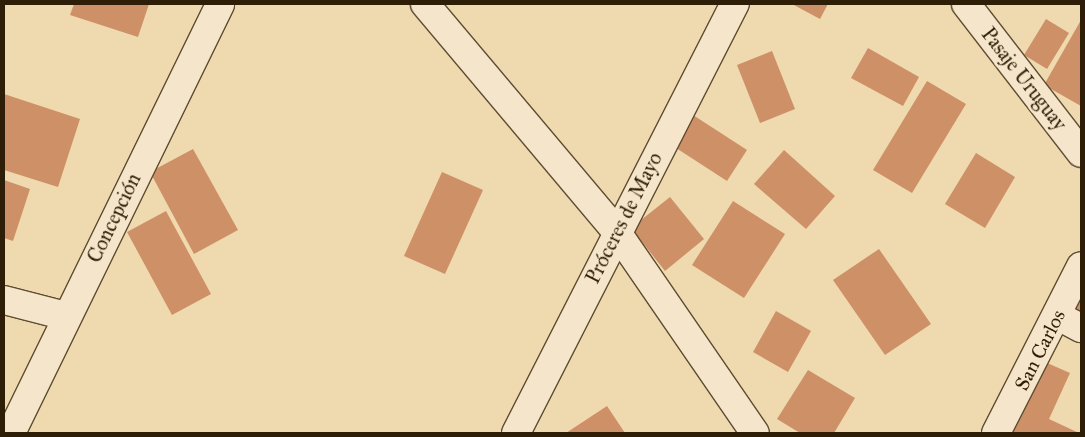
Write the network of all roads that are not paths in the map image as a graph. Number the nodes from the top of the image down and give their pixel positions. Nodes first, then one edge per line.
1 (220, 4) edge
2 (425, 4) edge
3 (735, 4) edge
4 (966, 4) edge
5 (1081, 153) edge
6 (616, 231) junction
7 (1081, 266) edge
8 (4, 300) edge
9 (66, 316) junction
10 (1070, 322) edge
11 (11, 433) edge
12 (516, 433) edge
13 (755, 433) edge
14 (996, 433) edge

1 - 9 street, Concepción
2 - 6 street
3 - 6 street, Próceres de Mayo
4 - 5 street, Pasaje Uruguay
6 - 12 street, Próceres de Mayo
6 - 13 street
7 - 10 street, San Carlos
8 - 9 street
9 - 11 street, Concepción
10 - 14 street, San Carlos

